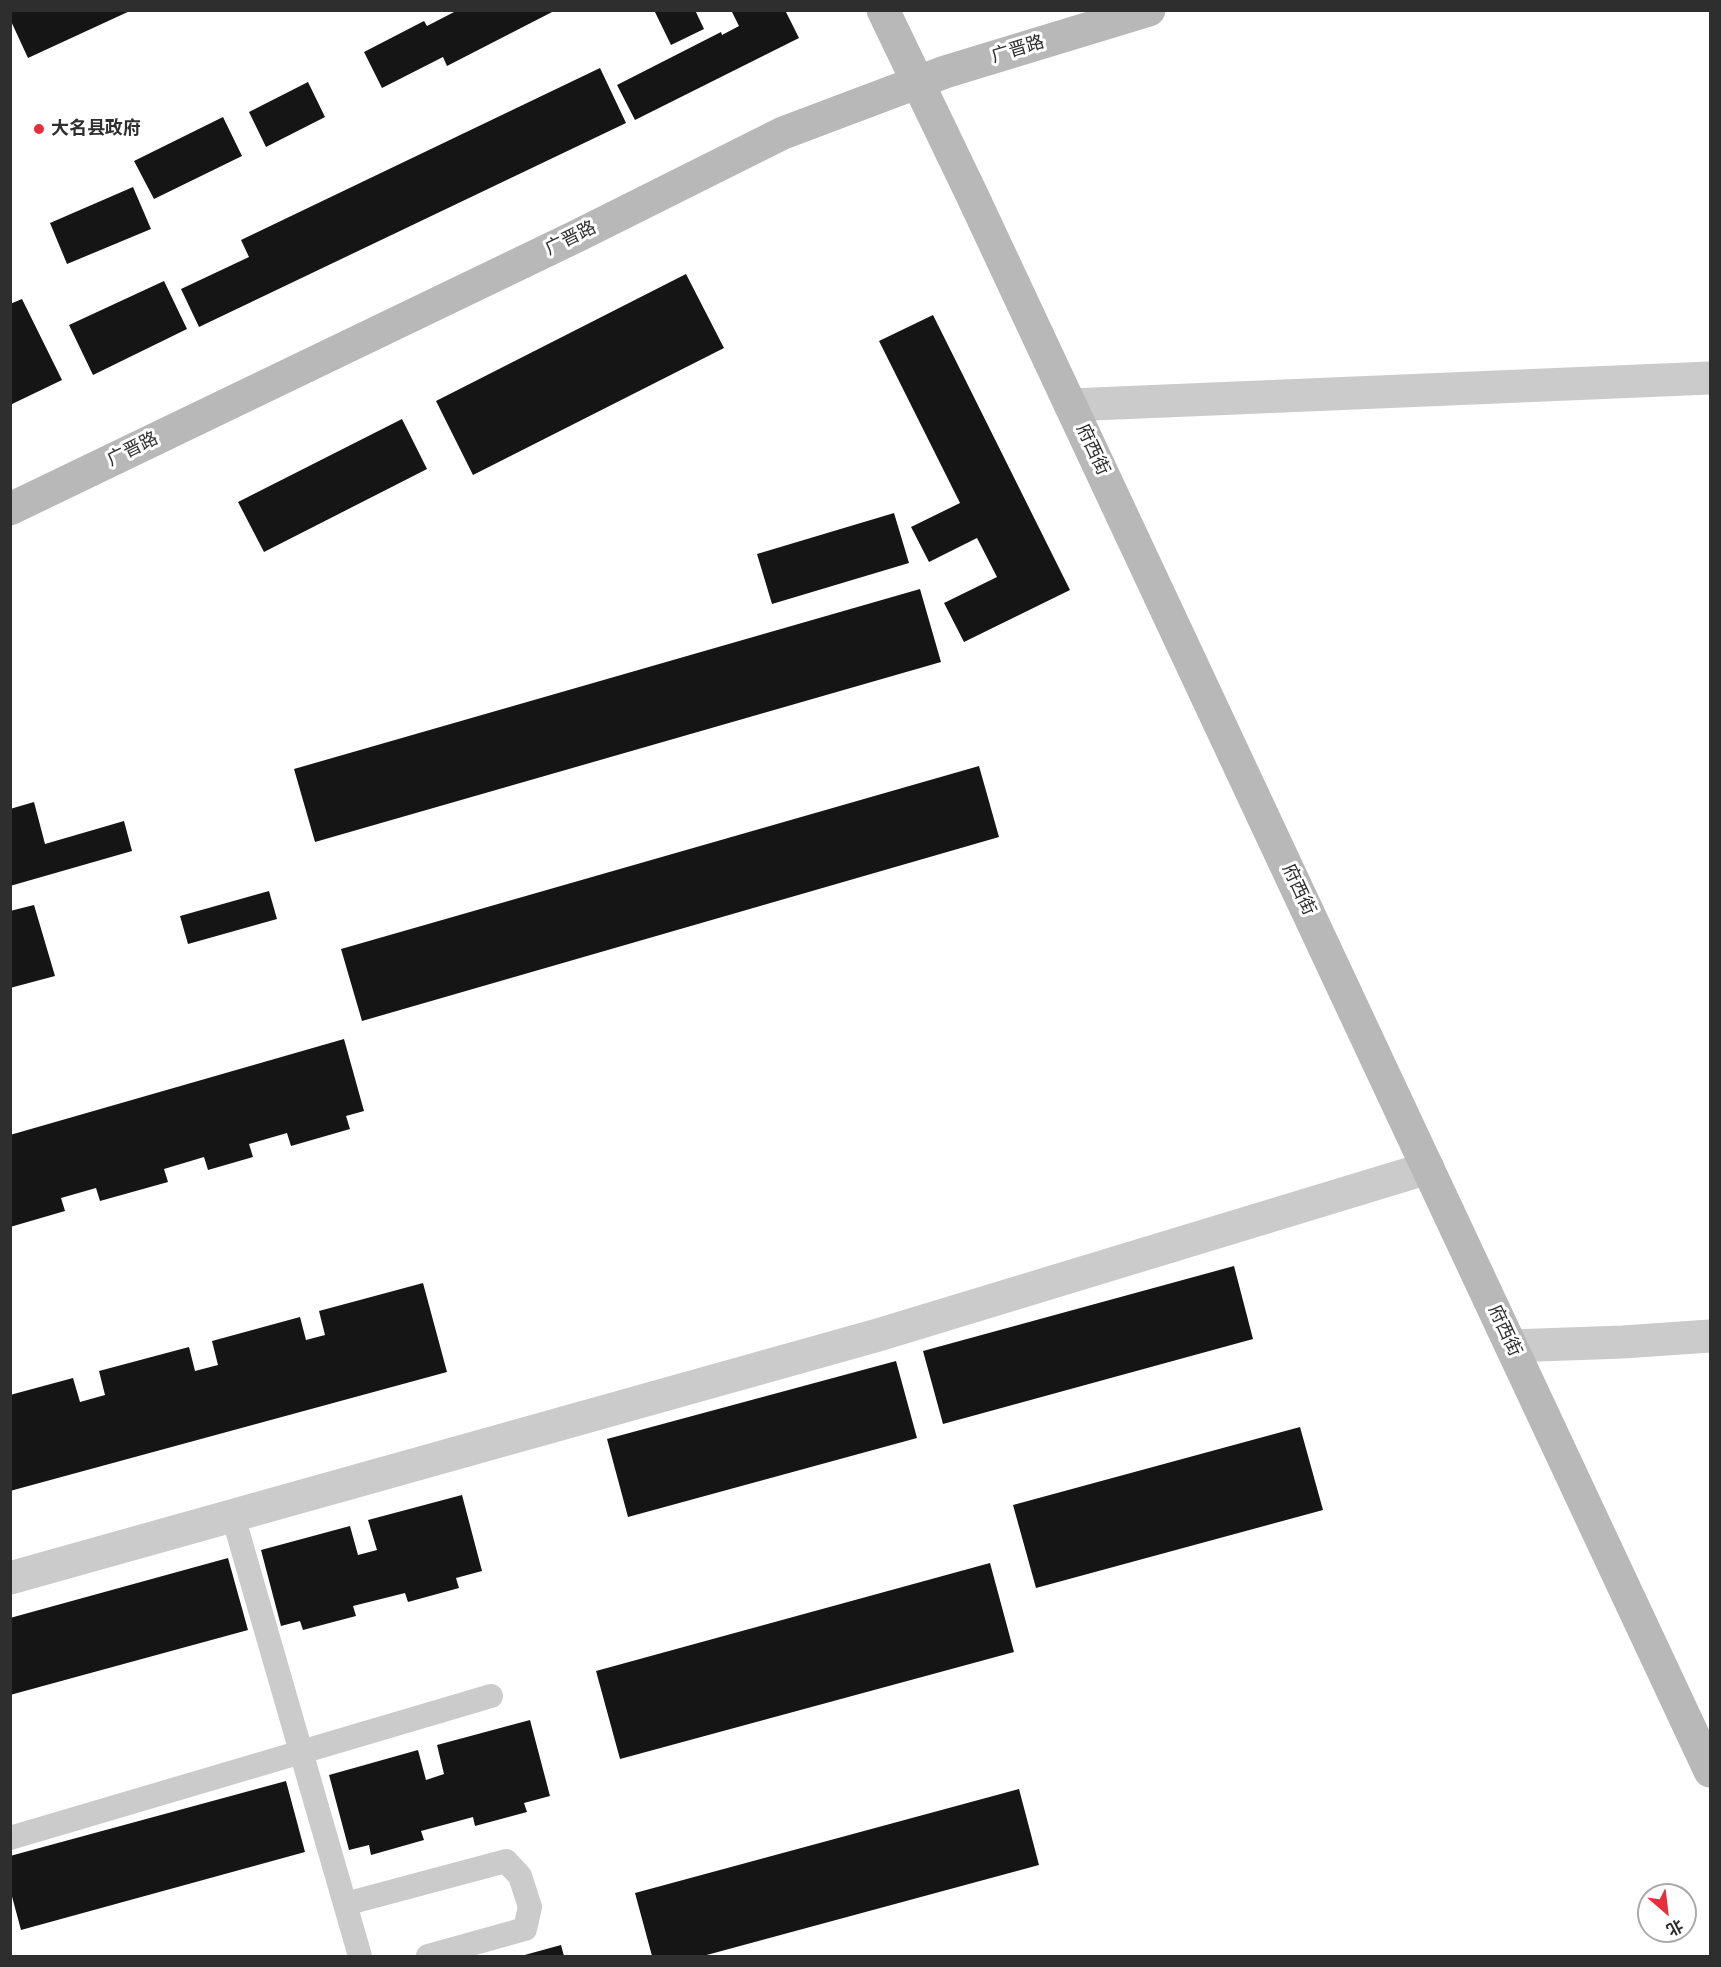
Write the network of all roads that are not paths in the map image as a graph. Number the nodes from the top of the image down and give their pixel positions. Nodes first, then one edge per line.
1 (883, 10) edge
2 (1149, 10) edge
3 (917, 83) junction
4 (1710, 378) edge
5 (1070, 405) junction
6 (10, 509) edge
7 (1428, 1168) junction
8 (1710, 1336) edge
9 (1511, 1346) junction
10 (232, 1516) junction
11 (10, 1578) edge
12 (491, 1696) dead end
13 (301, 1752) junction
14 (1710, 1772) edge
15 (10, 1838) edge
16 (345, 1904) junction
17 (360, 1956) edge
18 (428, 1956) edge

1 - 3 street, 府西街
2 - 3 street, 广晋路
3 - 5 street, 府西街
3 - 6 street, 广晋路
4 - 5 street
5 - 7 street, 府西街
7 - 9 street, 府西街
7 - 10 street
8 - 9 street
9 - 14 street, 府西街
10 - 11 street
10 - 13 lane
12 - 13 lane
13 - 15 lane
13 - 16 lane
16 - 17 lane
16 - 18 lane

